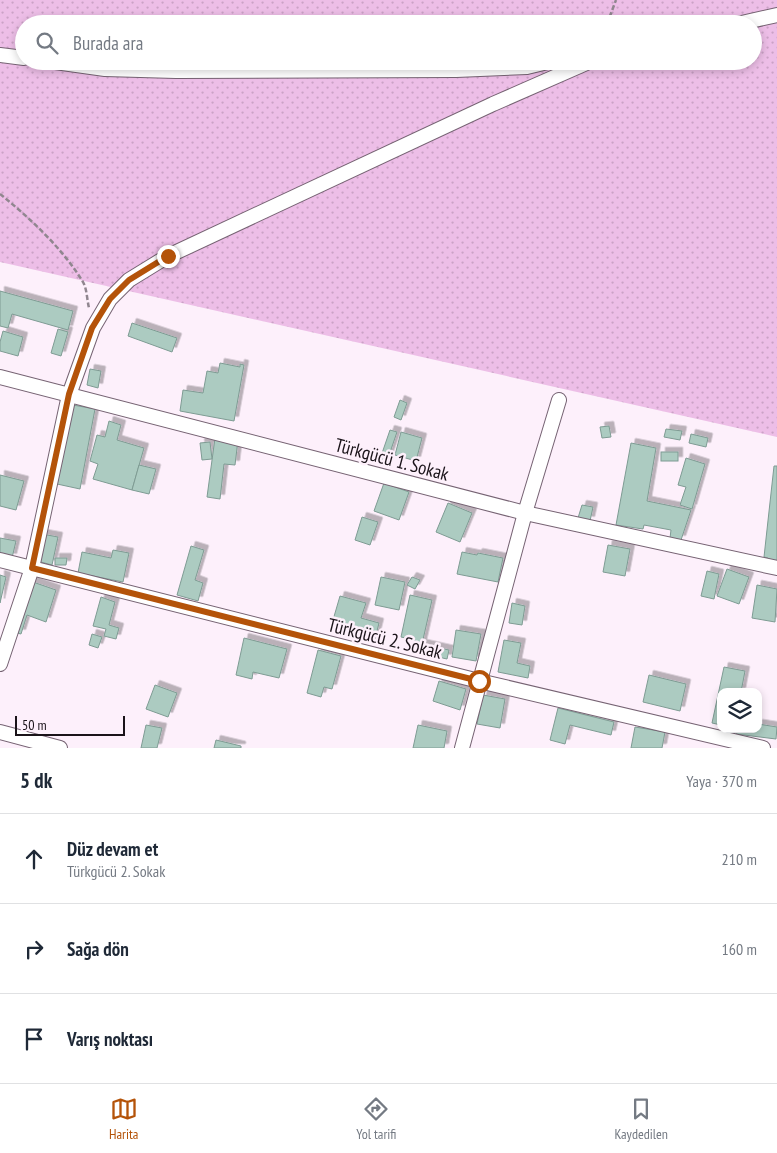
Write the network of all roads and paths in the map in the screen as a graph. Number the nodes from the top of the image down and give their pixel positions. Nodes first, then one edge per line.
1 (616, 0) edge
2 (610, 15) edge
3 (777, 15) edge
4 (762, 18) edge
5 (0, 55) edge
6 (15, 57) edge
7 (141, 70) edge
8 (456, 70) edge
9 (571, 70) edge
10 (0, 194) edge
11 (92, 328) junction
12 (0, 377) edge
13 (69, 394) junction
14 (559, 400) dead end
15 (526, 513) junction
16 (0, 560) edge
17 (32, 568) junction
18 (777, 568) edge
19 (0, 664) edge
20 (479, 681) junction
21 (0, 732) edge
22 (60, 748) edge
23 (462, 748) edge
24 (763, 748) edge

1 - 2 path
3 - 4 street
5 - 6 street
7 - 8 street
9 - 11 street
10 - 11 path
11 - 13 street
12 - 13 street, Türkgücü 1. Sokak
13 - 15 street, Türkgücü 1. Sokak
13 - 17 street
14 - 15 street
15 - 18 street, Türkgücü 1. Sokak
15 - 20 street
16 - 17 street, Türkgücü 2. Sokak
17 - 19 street
17 - 20 street, Türkgücü 2. Sokak
20 - 23 street
20 - 24 street, Türkgücü 2. Sokak
21 - 22 street

